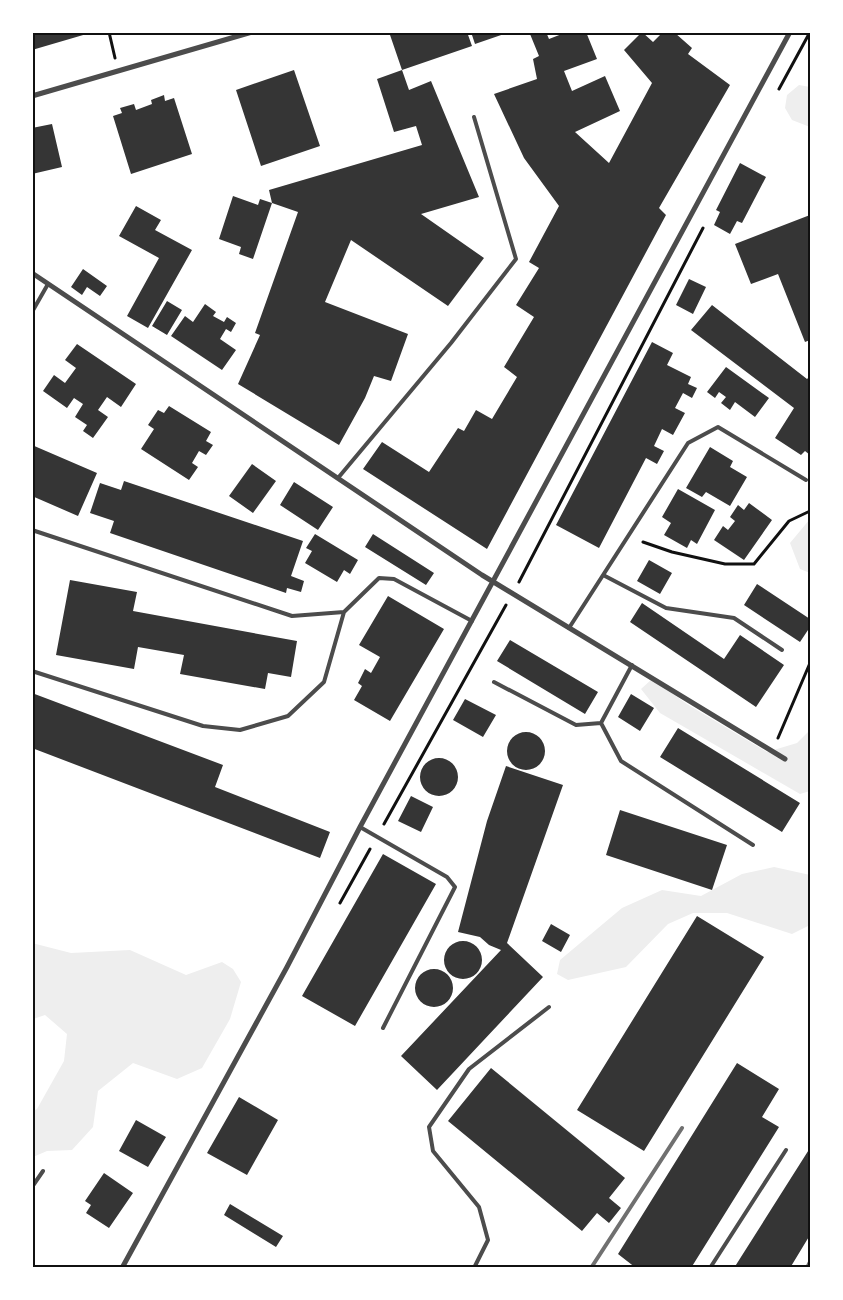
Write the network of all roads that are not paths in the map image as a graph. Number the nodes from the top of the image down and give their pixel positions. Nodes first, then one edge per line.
1 (252, 32) edge
2 (790, 32) edge
3 (32, 96) edge
4 (474, 117) dead end
5 (32, 273) edge
6 (48, 284) junction
7 (32, 312) edge
8 (338, 478) junction
9 (806, 480) dead end
10 (32, 530) edge
11 (605, 576) junction
12 (493, 582) junction
13 (344, 612) junction
14 (472, 621) junction
15 (569, 628) junction
16 (782, 650) dead end
17 (632, 665) junction
18 (32, 671) edge
19 (494, 682) dead end
20 (601, 723) junction
21 (784, 759) dead end
22 (360, 827) junction
23 (753, 845) dead end
24 (549, 1007) dead end
25 (383, 1028) dead end
26 (786, 1150) dead end
27 (42, 1171) dead end
28 (32, 1187) edge
29 (122, 1268) edge
30 (474, 1268) edge
31 (710, 1268) edge

1 - 3 street
2 - 12 street
4 - 8 lane
5 - 6 street
6 - 7 lane
6 - 8 street
8 - 12 street
9 - 11 lane
10 - 13 lane
11 - 15 lane
11 - 16 lane
12 - 14 street
12 - 15 street
13 - 14 lane
13 - 18 lane
14 - 22 street
15 - 17 street
17 - 20 lane
17 - 21 street
19 - 20 lane
20 - 23 lane
22 - 25 lane
22 - 29 street
24 - 30 lane
26 - 31 lane
27 - 28 lane

